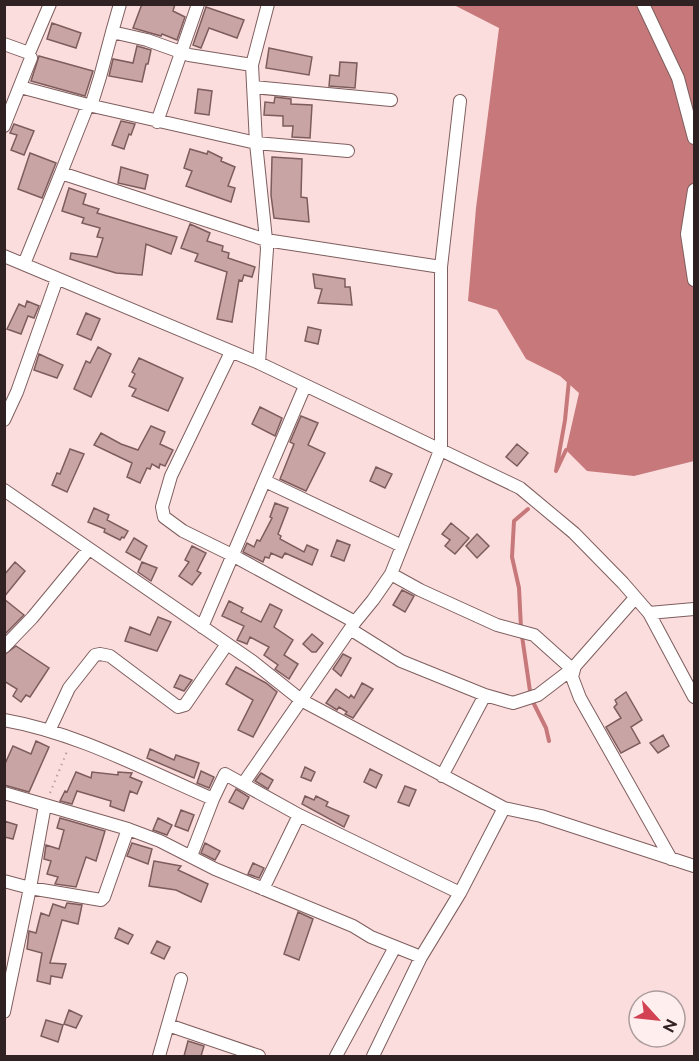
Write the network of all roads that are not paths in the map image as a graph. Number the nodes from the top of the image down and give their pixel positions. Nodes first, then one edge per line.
1 (50, 4) edge
2 (120, 4) edge
3 (198, 4) edge
4 (268, 4) edge
5 (643, 4) edge
6 (112, 32) junction
7 (4, 44) edge
8 (29, 53) junction
9 (183, 53) junction
10 (252, 64) junction
11 (20, 87) junction
12 (253, 87) junction
13 (392, 100) dead end
14 (460, 101) dead end
15 (89, 105) junction
16 (157, 122) junction
17 (4, 126) edge
18 (694, 138) edge
19 (256, 143) junction
20 (348, 151) dead end
21 (61, 173) junction
22 (694, 190) edge
23 (266, 240) junction
24 (4, 256) edge
25 (24, 264) junction
26 (441, 267) junction
27 (57, 279) junction
28 (694, 280) edge
29 (231, 352) junction
30 (259, 363) junction
31 (4, 386) edge
32 (305, 386) junction
33 (17, 392) junction
34 (4, 420) edge
35 (441, 448) junction
36 (265, 481) junction
37 (4, 490) edge
38 (402, 546) junction
39 (89, 549) junction
40 (232, 555) junction
41 (391, 573) junction
42 (635, 598) junction
43 (694, 609) edge
44 (649, 613) junction
45 (352, 625) junction
46 (202, 627) junction
47 (227, 644) junction
48 (4, 647) edge
49 (572, 669) junction
50 (485, 695) junction
51 (694, 697) edge
52 (301, 700) junction
53 (4, 720) edge
54 (49, 731) junction
55 (442, 776) junction
56 (243, 784) junction
57 (4, 793) edge
58 (213, 799) junction
59 (45, 805) junction
60 (504, 808) junction
61 (299, 815) junction
62 (128, 829) junction
63 (191, 856) junction
64 (671, 859) junction
65 (694, 866) edge
66 (4, 881) edge
67 (30, 888) junction
68 (263, 889) junction
69 (460, 893) junction
70 (395, 947) junction
71 (421, 957) junction
72 (181, 979) dead end
73 (4, 1012) edge
74 (168, 1025) junction
75 (159, 1056) edge
76 (259, 1056) edge
77 (336, 1056) edge
78 (373, 1056) edge

1 - 8 street
2 - 6 street
3 - 9 street
4 - 10 street
5 - 18 street
6 - 9 street
6 - 15 street
7 - 8 street
8 - 11 street
9 - 10 street
9 - 16 street
10 - 12 street
11 - 15 street
11 - 17 street
12 - 13 street
12 - 19 street
14 - 26 street
15 - 16 street
15 - 21 street
16 - 19 street
19 - 20 street
19 - 23 street
21 - 23 street
21 - 25 street
22 - 28 street
23 - 26 street
23 - 30 street
24 - 25 street
25 - 27 street
26 - 35 street
27 - 29 street
27 - 33 street
29 - 30 street
29 - 40 street
30 - 32 street
31 - 33 street
32 - 35 street
32 - 36 street
33 - 34 street
35 - 38 street
35 - 42 street
36 - 38 street
36 - 40 street
37 - 39 street
38 - 41 street
39 - 46 street
39 - 48 street
40 - 45 street
40 - 46 street
41 - 45 street
41 - 49 street
42 - 44 street
42 - 49 street
43 - 44 street
44 - 51 street
45 - 50 street
45 - 52 street
46 - 47 street
47 - 52 street
47 - 54 street
49 - 50 street
49 - 64 street
50 - 55 street
52 - 55 street
52 - 56 street
53 - 54 street
54 - 58 street
55 - 60 street
56 - 58 street
56 - 61 street
57 - 59 street
58 - 63 street
59 - 62 street
59 - 67 street
60 - 64 street
60 - 69 street
61 - 68 street
61 - 69 street
62 - 63 street
62 - 67 street
63 - 68 street
64 - 65 street
66 - 67 street
67 - 73 street
68 - 70 street
69 - 71 street
70 - 71 street
70 - 77 street
71 - 78 street
72 - 74 street
74 - 75 street
74 - 76 street

